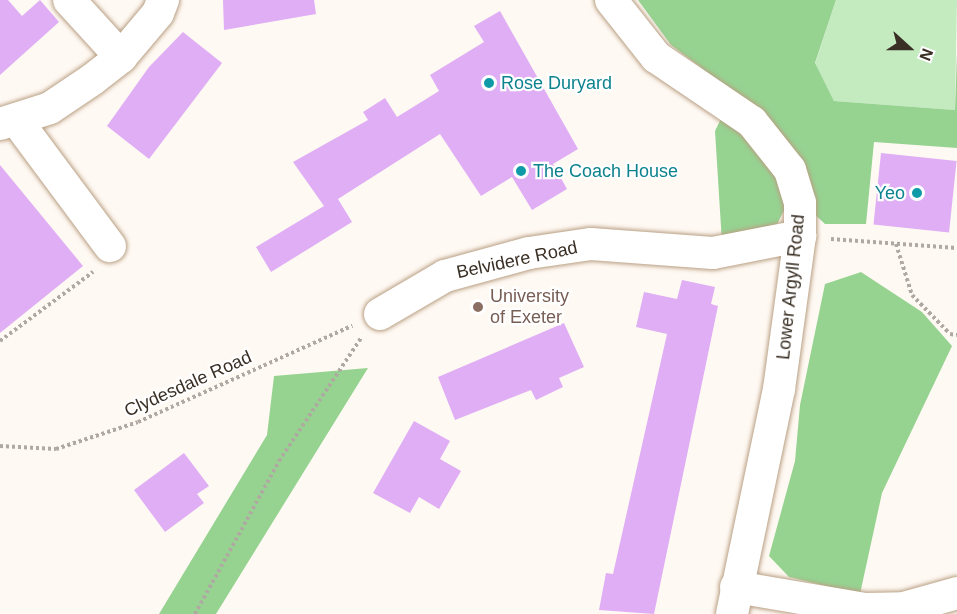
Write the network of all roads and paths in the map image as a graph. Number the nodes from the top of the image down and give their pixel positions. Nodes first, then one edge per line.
1 (69, 0) edge
2 (163, 0) edge
3 (611, 0) edge
4 (121, 57) junction
5 (8, 122) edge
6 (800, 236) junction
7 (896, 244) junction
8 (110, 246) joint
9 (957, 248) edge
10 (380, 314) junction
11 (957, 335) edge
12 (0, 341) edge
13 (0, 446) edge
14 (957, 593) edge
15 (734, 600) edge
16 (195, 614) edge

1 - 4 street
2 - 4 street
3 - 6 street, Lower Argyll Road
4 - 5 street
5 - 8 street
6 - 7 path
6 - 10 street, Belvidere Road
6 - 15 street, Lower Argyll Road
7 - 9 path
7 - 11 path
8 - 12 path
10 - 13 path, Clydesdale Road
10 - 16 path
14 - 15 street

